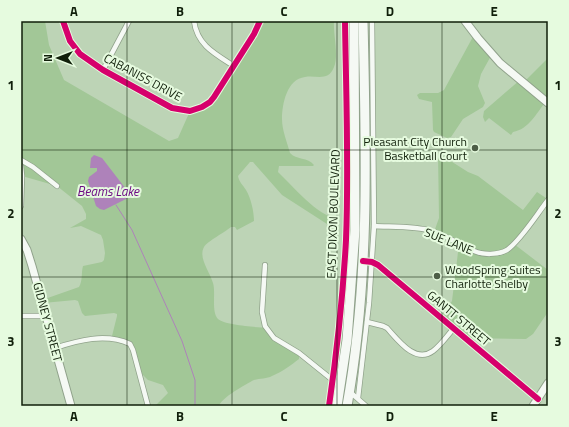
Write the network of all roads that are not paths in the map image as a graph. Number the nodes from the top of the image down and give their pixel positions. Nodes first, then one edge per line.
1 (63, 21) edge
2 (129, 21) edge
3 (194, 21) edge
4 (260, 21) edge
5 (344, 21) edge
6 (354, 21) edge
7 (363, 21) edge
8 (372, 21) edge
9 (465, 21) edge
10 (234, 66) junction
11 (104, 70) junction
12 (354, 71) junction
13 (548, 102) edge
14 (369, 124) junction
15 (350, 129) junction
16 (21, 160) edge
17 (21, 166) edge
18 (57, 186) dead end
19 (366, 197) junction
20 (548, 200) edge
21 (21, 206) edge
22 (374, 226) junction
23 (21, 239) edge
24 (368, 261) junction
25 (265, 265) dead end
26 (21, 316) edge
27 (46, 316) junction
28 (367, 322) junction
29 (454, 328) junction
30 (347, 340) junction
31 (55, 348) junction
32 (333, 380) junction
33 (548, 383) edge
34 (340, 386) junction
35 (350, 392) junction
36 (358, 398) junction
37 (538, 399) junction
38 (71, 406) edge
39 (148, 406) edge
40 (328, 406) edge
41 (337, 406) edge
42 (342, 406) edge
43 (347, 406) edge
44 (366, 406) edge
45 (533, 406) edge

1 - 11 street, CABANISS DRIVE
2 - 11 street
3 - 10 street
4 - 10 street, CABANISS DRIVE
5 - 15 street, EAST DIXON BOULEVARD
6 - 12 highway, EAST DIXON BOULEVARD
7 - 14 highway
8 - 14 street
9 - 13 street
10 - 11 street, CABANISS DRIVE
12 - 14 highway
12 - 15 highway, EAST DIXON BOULEVARD
14 - 19 highway
14 - 22 street
15 - 19 highway
15 - 30 highway, EAST DIXON BOULEVARD
15 - 32 street, EAST DIXON BOULEVARD
16 - 18 street
17 - 21 street
19 - 24 highway
20 - 22 street, SUE LANE
22 - 24 street
23 - 27 street, GIDNEY STREET
24 - 28 street
24 - 29 street, GANTT STREET
24 - 35 highway
25 - 32 street
26 - 27 street
27 - 31 street, GIDNEY STREET
28 - 29 street
28 - 36 street
29 - 37 street, GANTT STREET
30 - 34 highway, EAST DIXON BOULEVARD
30 - 35 highway
31 - 38 street, GIDNEY STREET
31 - 39 street
32 - 34 street
32 - 40 street, EAST DIXON BOULEVARD
33 - 37 street
34 - 41 highway, EAST DIXON BOULEVARD
34 - 42 highway
35 - 36 street
35 - 43 highway
36 - 44 street
37 - 45 street

